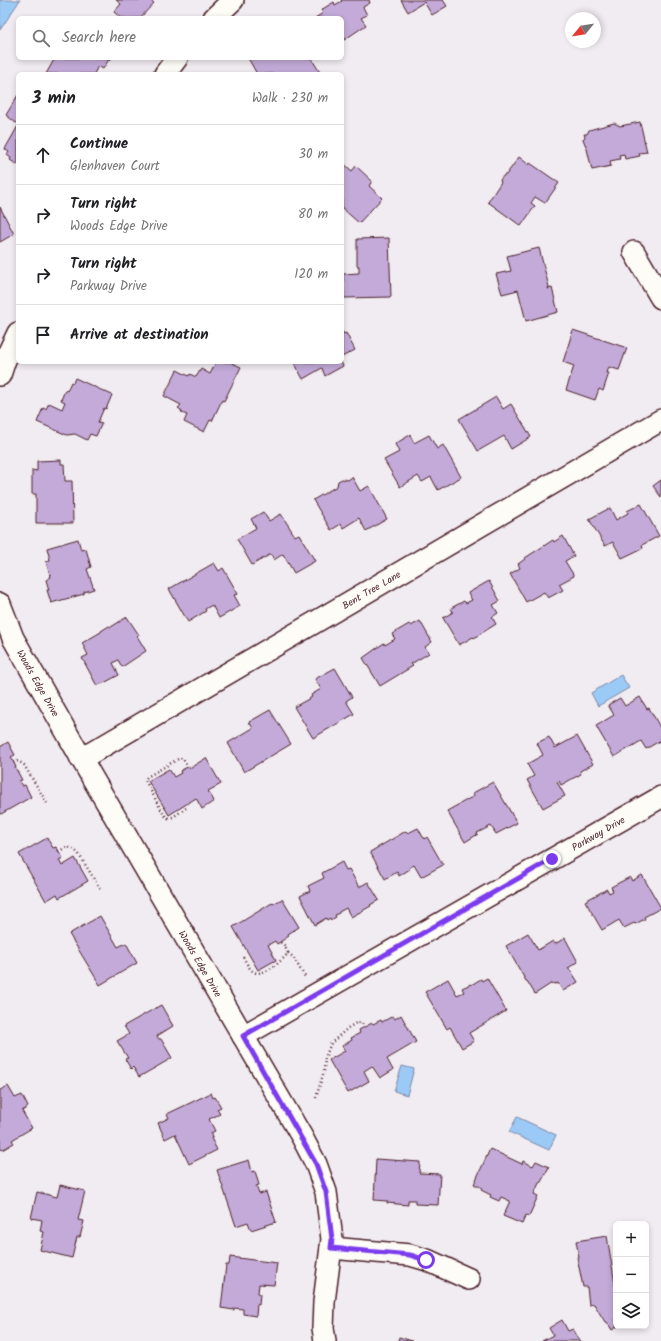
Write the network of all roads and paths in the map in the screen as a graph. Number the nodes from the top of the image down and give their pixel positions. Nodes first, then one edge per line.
1 (233, 0) edge
2 (216, 16) edge
3 (176, 60) edge
4 (166, 72) edge
5 (634, 252) dead end
6 (661, 298) edge
7 (10, 338) edge
8 (0, 375) edge
9 (661, 420) edge
10 (0, 604) edge
11 (81, 759) junction
12 (13, 762) dead end
13 (188, 767) dead end
14 (661, 797) edge
15 (47, 803) dead end
16 (186, 808) dead end
17 (58, 851) dead end
18 (101, 890) dead end
19 (280, 942) dead end
20 (288, 953) junction
21 (243, 957) dead end
22 (306, 979) dead end
23 (364, 1027) dead end
24 (243, 1036) junction
25 (316, 1098) dead end
26 (331, 1248) junction
27 (469, 1279) dead end
28 (325, 1341) edge

1 - 2 street
3 - 4 street
5 - 6 street
7 - 8 street
9 - 11 street, Bent Tree Lane
10 - 11 street, Woods Edge Drive
11 - 24 street, Woods Edge Drive
12 - 15 path
13 - 16 path
14 - 24 street, Parkway Drive
17 - 18 path
19 - 20 path
20 - 21 path
20 - 22 path
23 - 25 path
24 - 26 street, Woods Edge Drive
26 - 27 street
26 - 28 street, Woods Edge Drive

